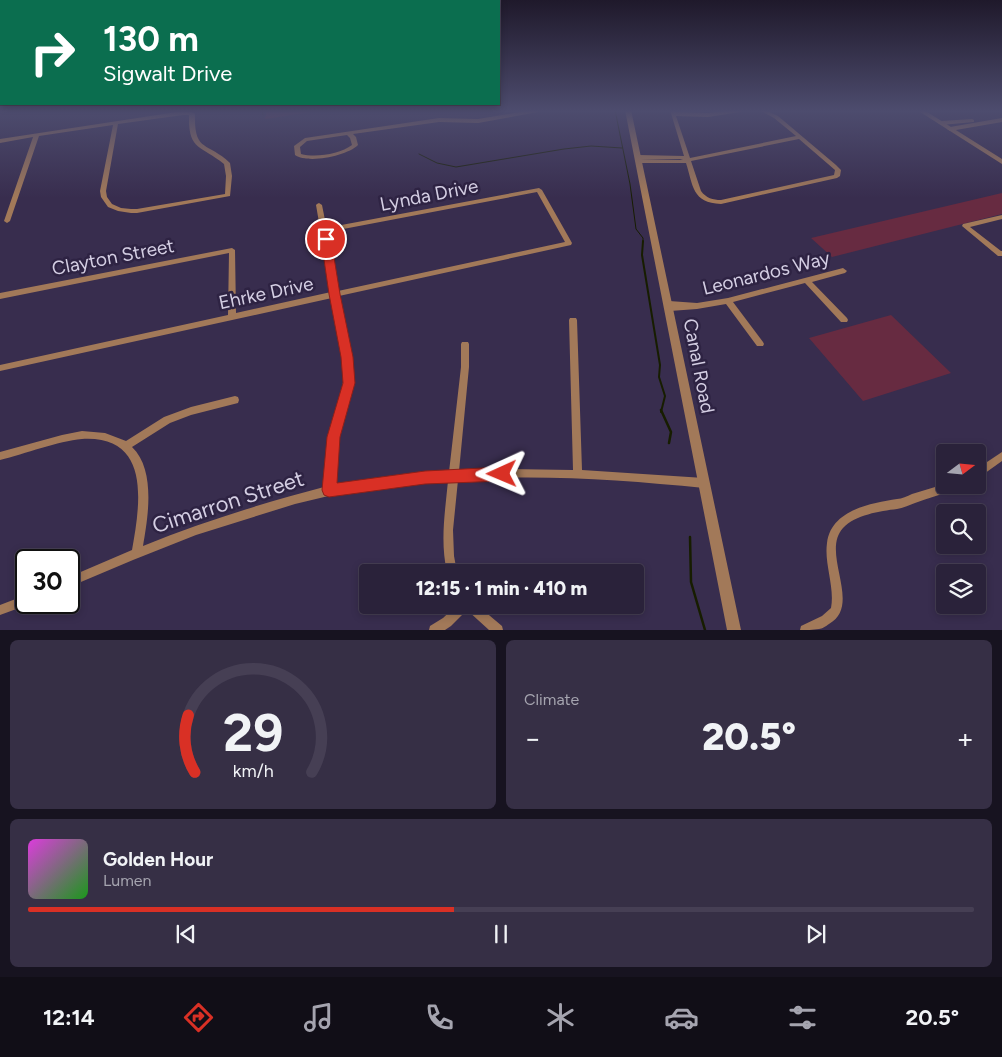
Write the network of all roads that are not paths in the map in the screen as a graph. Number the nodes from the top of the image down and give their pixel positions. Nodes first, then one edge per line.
1 (35, 139) edge
2 (113, 139) edge
3 (194, 139) edge
4 (315, 139) edge
5 (353, 139) edge
6 (635, 139) edge
7 (682, 139) edge
8 (788, 139) edge
9 (803, 139) edge
10 (966, 139) edge
11 (640, 159) junction
12 (688, 160) junction
13 (1002, 162) edge
14 (319, 205) dead end
15 (1002, 217) edge
16 (7, 221) dead end
17 (325, 234) junction
18 (569, 243) joint
19 (1002, 253) edge
20 (843, 271) dead end
21 (807, 280) junction
22 (334, 294) junction
23 (0, 296) edge
24 (728, 301) junction
25 (669, 306) junction
26 (232, 317) junction
27 (573, 320) dead end
28 (844, 320) dead end
29 (465, 344) dead end
30 (760, 344) dead end
31 (0, 368) edge
32 (235, 400) dead end
33 (126, 446) junction
34 (0, 456) edge
35 (1002, 456) edge
36 (986, 467) edge
37 (454, 475) junction
38 (578, 475) junction
39 (704, 483) junction
40 (329, 490) junction
41 (936, 491) edge
42 (137, 552) junction
43 (450, 564) edge
44 (80, 577) edge
45 (15, 604) edge
46 (0, 610) edge
47 (455, 614) edge
48 (479, 614) edge
49 (434, 630) edge
50 (498, 630) edge
51 (734, 630) edge
52 (805, 630) edge

1 - 16 street
2 - 3 street
4 - 5 street
6 - 11 street, Canal Road
7 - 12 street
8 - 12 street
9 - 12 street
10 - 13 street
11 - 12 street
11 - 25 street, Canal Road
14 - 17 street
15 - 19 street
17 - 18 street, Lynda Drive
17 - 22 street
18 - 22 street, Ehrke Drive
20 - 21 street, Leonardos Way
21 - 24 street, Leonardos Way
21 - 28 street
22 - 26 street, Ehrke Drive
22 - 40 street
23 - 26 street, Clayton Street
24 - 25 street, Leonardos Way
24 - 30 street
25 - 39 street, Canal Road
26 - 31 street, Ehrke Drive
27 - 38 street
29 - 37 street
32 - 33 street
33 - 34 street
33 - 42 street
35 - 36 street
37 - 38 street, Cimarron Street
37 - 40 street, Cimarron Street
37 - 43 street
38 - 39 street, Cimarron Street
39 - 51 street, Canal Road
40 - 42 street, Cimarron Street
41 - 52 street
42 - 44 street, Cimarron Street
45 - 46 street
47 - 49 street
48 - 50 street

